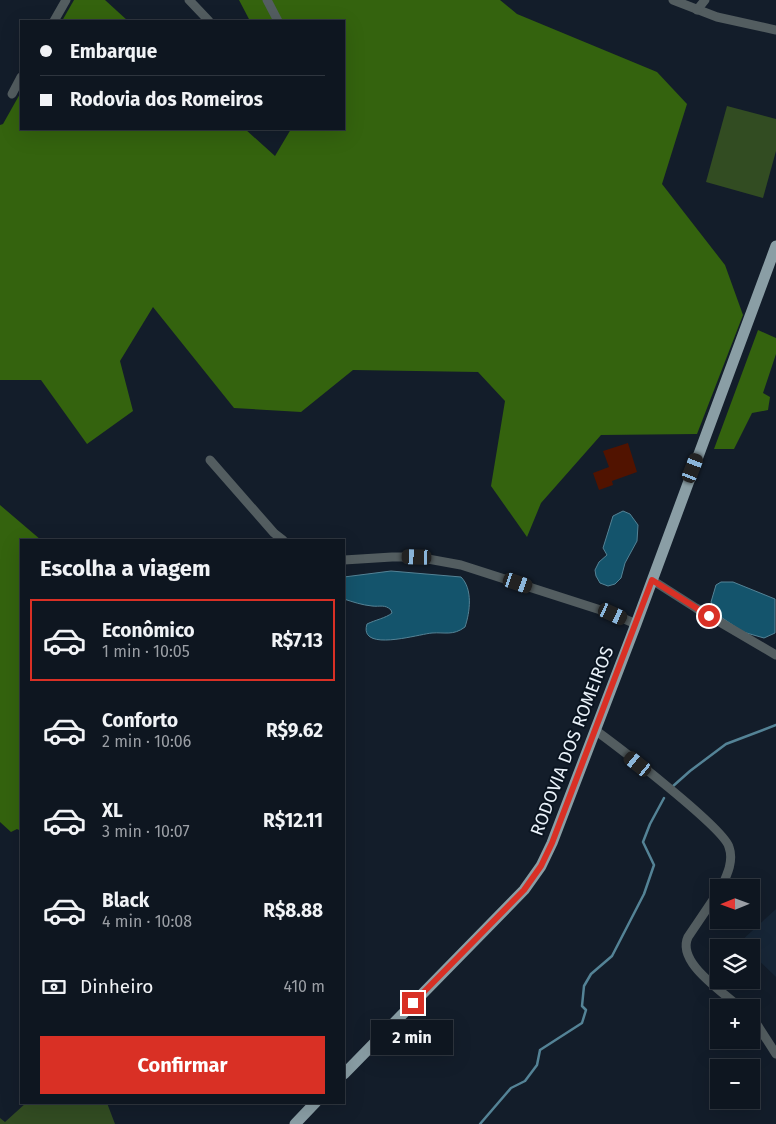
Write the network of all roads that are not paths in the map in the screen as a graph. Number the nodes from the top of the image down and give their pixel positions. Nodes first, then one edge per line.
1 (66, 0) edge
2 (188, 0) edge
3 (267, 0) edge
4 (673, 0) edge
5 (705, 0) edge
6 (697, 10) junction
7 (55, 20) edge
8 (208, 20) edge
9 (277, 20) edge
10 (776, 30) edge
11 (20, 79) edge
12 (12, 94) dead end
13 (776, 246) edge
14 (210, 460) dead end
15 (282, 539) edge
16 (345, 560) edge
17 (652, 580) junction
18 (636, 624) junction
19 (776, 655) edge
20 (595, 730) junction
21 (725, 879) edge
22 (710, 904) edge
23 (729, 999) edge
24 (760, 1029) edge
25 (776, 1054) edge
26 (345, 1073) edge
27 (314, 1104) edge
28 (295, 1124) edge

1 - 7 street
2 - 8 street
3 - 9 street
4 - 6 street
5 - 6 street
6 - 10 street
11 - 12 street
13 - 17 main road, RODOVIA DOS ROMEIROS
14 - 15 street
16 - 18 street
17 - 18 main road, RODOVIA DOS ROMEIROS
17 - 19 street
18 - 20 main road, RODOVIA DOS ROMEIROS
20 - 21 street
20 - 26 main road, RODOVIA DOS ROMEIROS
22 - 23 street
24 - 25 street
27 - 28 main road

